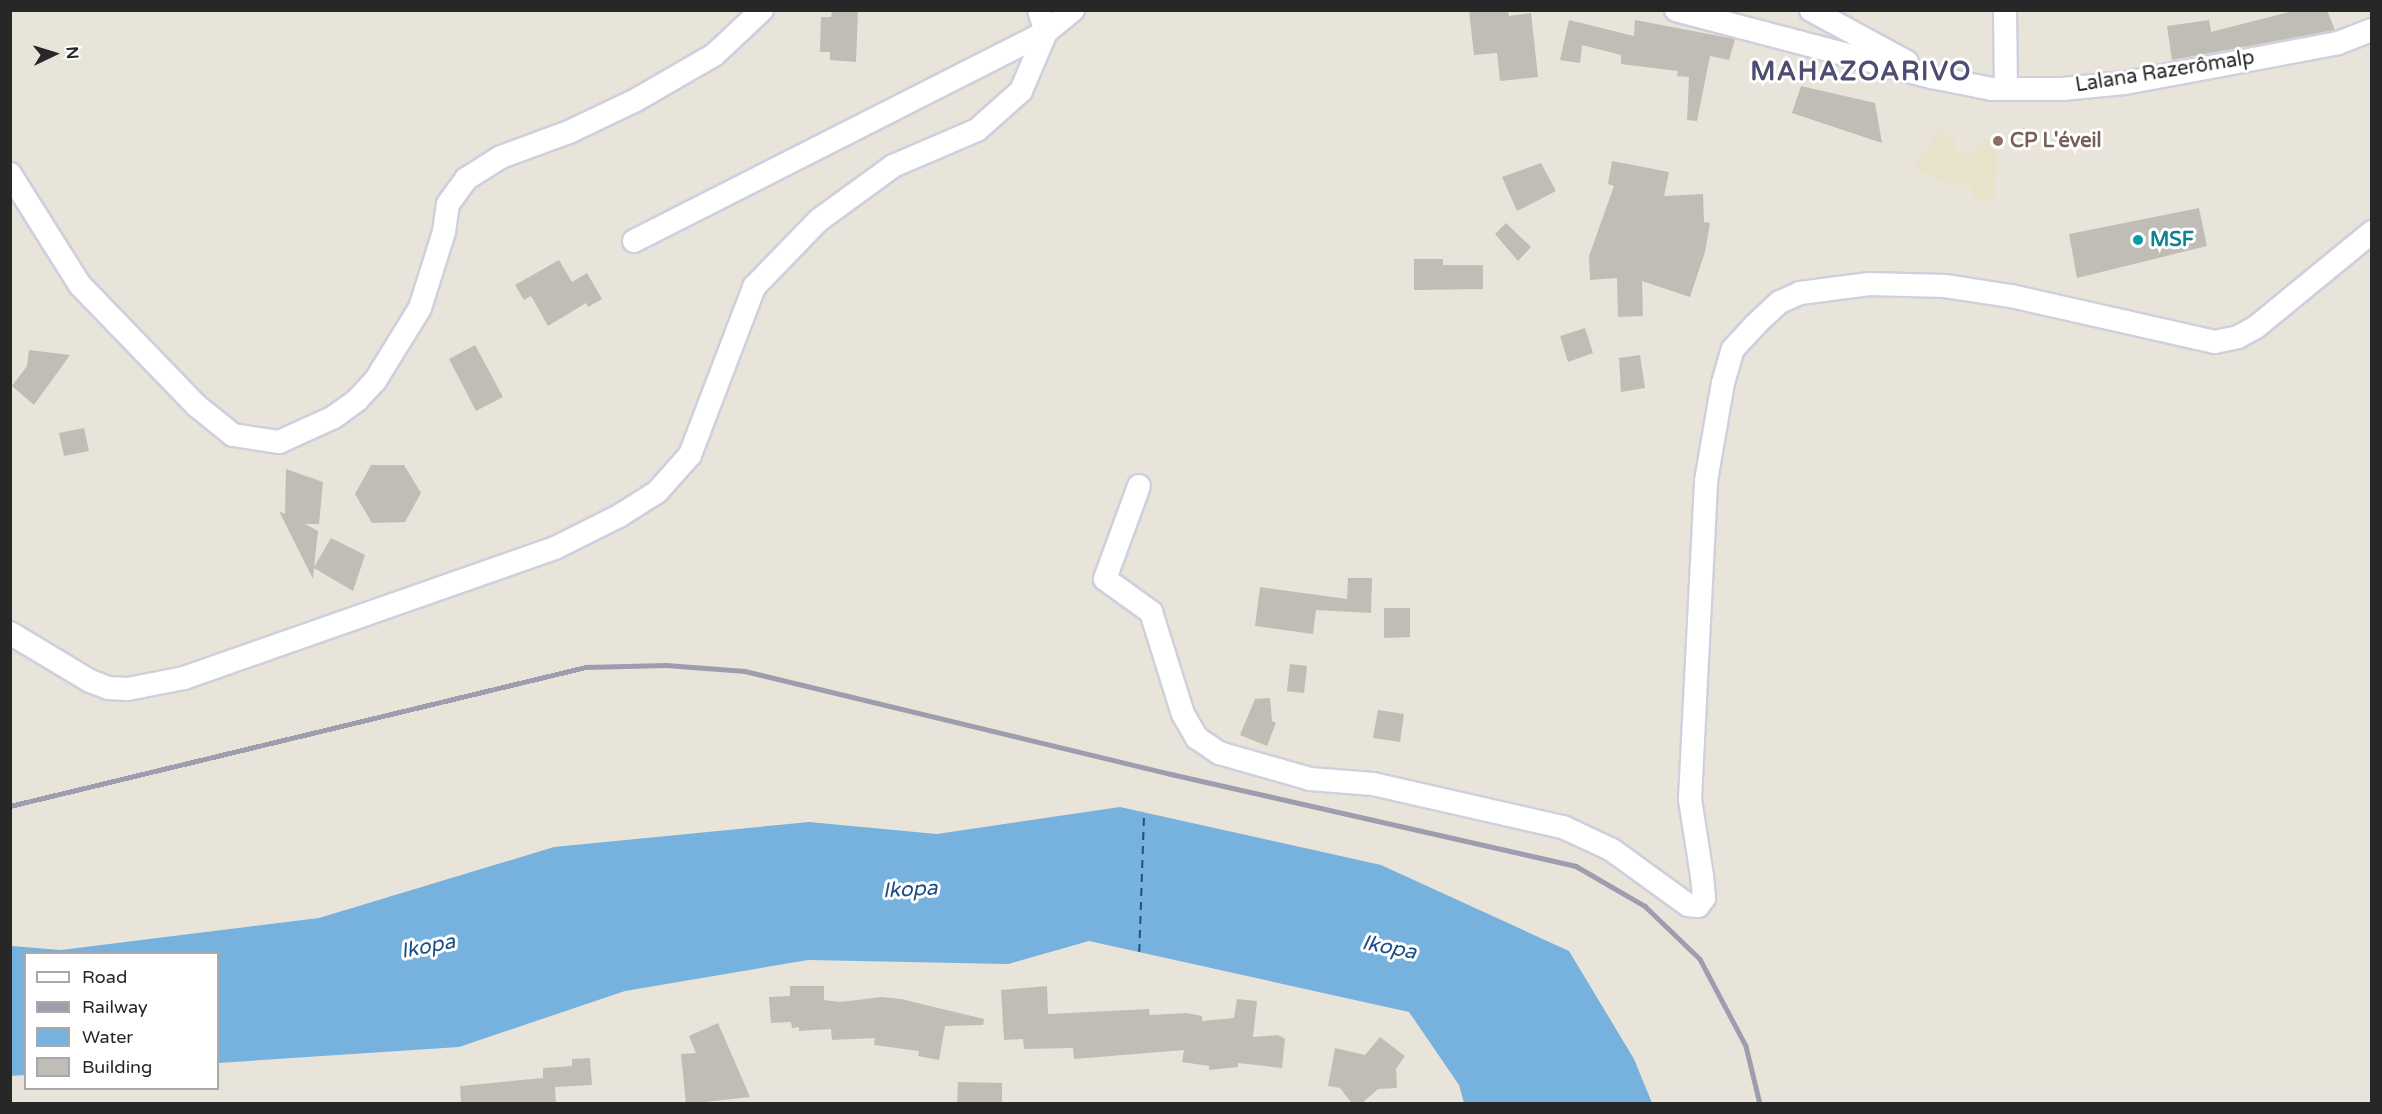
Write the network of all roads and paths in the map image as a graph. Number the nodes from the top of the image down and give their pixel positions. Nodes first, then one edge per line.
1 (762, 10) edge
2 (1073, 10) edge
3 (1676, 10) edge
4 (1811, 10) edge
5 (2005, 10) edge
6 (1042, 21) edge
7 (2368, 34) edge
8 (1932, 77) junction
9 (2006, 89) junction
10 (10, 174) edge
11 (2372, 232) edge
12 (634, 241) dead end
13 (1139, 486) dead end
14 (10, 633) edge

1 - 10 street
2 - 6 street
3 - 8 street, Lalana Razerômalp
4 - 8 street
5 - 9 street
6 - 12 street
6 - 14 street
7 - 9 street, Lalana Razerômalp
8 - 9 street, Lalana Razerômalp
11 - 13 street

